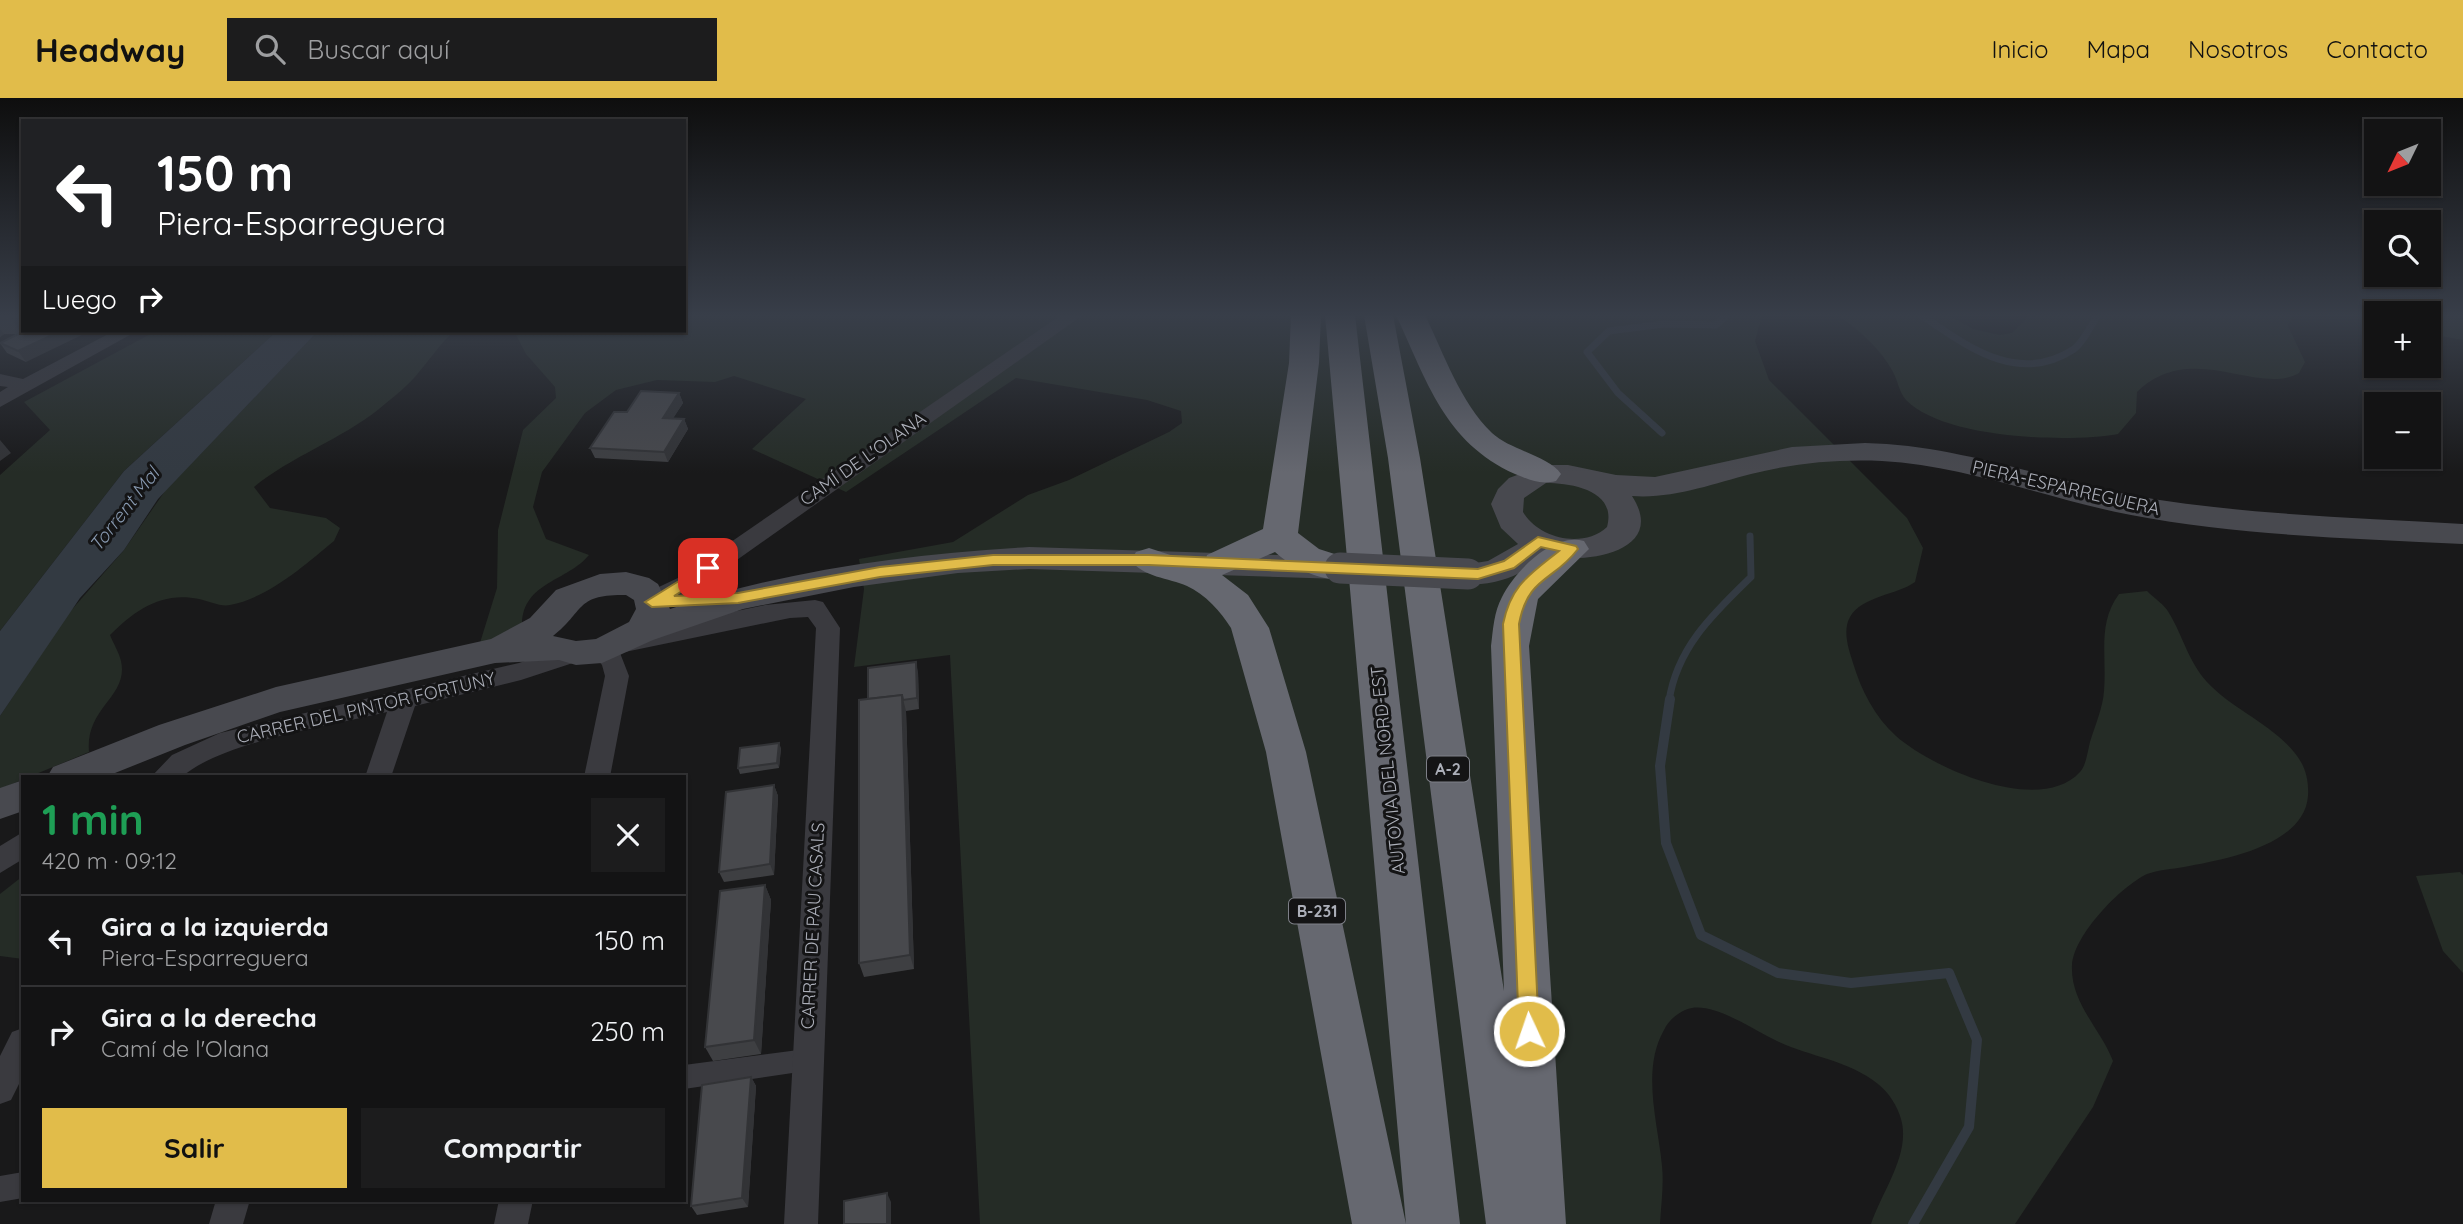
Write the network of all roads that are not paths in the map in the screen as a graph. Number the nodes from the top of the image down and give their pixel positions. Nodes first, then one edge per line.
1 (59, 368) edge
2 (998, 368) edge
3 (1303, 368) edge
4 (1345, 368) edge
5 (1388, 368) edge
6 (1437, 368) edge
7 (0, 380) edge
8 (26, 385) junction
9 (0, 401) edge
10 (1544, 474) junction
11 (1596, 482) junction
12 (1673, 485) junction
13 (1625, 519) junction
14 (2463, 534) edge
15 (1555, 545) junction
16 (1274, 550) junction
17 (1149, 560) joint
18 (1325, 567) joint
19 (1228, 583) junction
20 (828, 628) joint
21 (606, 632) junction
22 (404, 700) junction
23 (128, 751) junction
24 (71, 775) edge
25 (103, 775) edge
26 (166, 775) edge
27 (379, 775) edge
28 (597, 775) edge
29 (21, 796) edge
30 (0, 804) edge
31 (21, 846) edge
32 (0, 862) edge
33 (21, 1046) edge
34 (806, 1060) junction
35 (686, 1077) edge
36 (0, 1089) edge
37 (21, 1185) edge
38 (0, 1189) edge
39 (232, 1202) edge
40 (516, 1202) edge
41 (226, 1224) edge
42 (511, 1224) edge
43 (801, 1224) edge
44 (1379, 1224) edge
45 (1433, 1224) edge
46 (1513, 1224) edge
47 (1539, 1224) edge

1 - 8 street
2 - 21 street, CAMÍ DE L'OLANA
3 - 16 highway
4 - 45 highway, AUTOVIA DEL NORD-EST
5 - 46 highway, A-2
6 - 10 highway
7 - 8 street
8 - 9 street
10 - 11 main road, PIERA-ESPARREGUERA
10 - 15 main road
11 - 12 main road, PIERA-ESPARREGUERA
11 - 13 main road, PIERA-ESPARREGUERA
12 - 13 main road, PIERA-ESPARREGUERA
12 - 14 main road, PIERA-ESPARREGUERA
13 - 15 main road, PIERA-ESPARREGUERA
15 - 18 main road, PIERA-ESPARREGUERA, bridge
15 - 47 highway
16 - 18 highway
16 - 19 highway
17 - 19 highway, B-231
17 - 21 main road, B-231
19 - 44 highway, B-231
20 - 21 street, CARRER DEL PINTOR FORTUNY
20 - 34 street, CARRER DE PAU CASALS
21 - 22 street, CARRER DEL PINTOR FORTUNY
21 - 23 main road, B-231
21 - 28 street
22 - 26 street, CARRER DEL PINTOR FORTUNY
22 - 27 street
23 - 24 main road, B-231
23 - 25 street
29 - 30 main road
31 - 32 street
33 - 36 street
34 - 35 street
34 - 43 street, CARRER DE PAU CASALS
37 - 38 street
39 - 41 street
40 - 42 street

